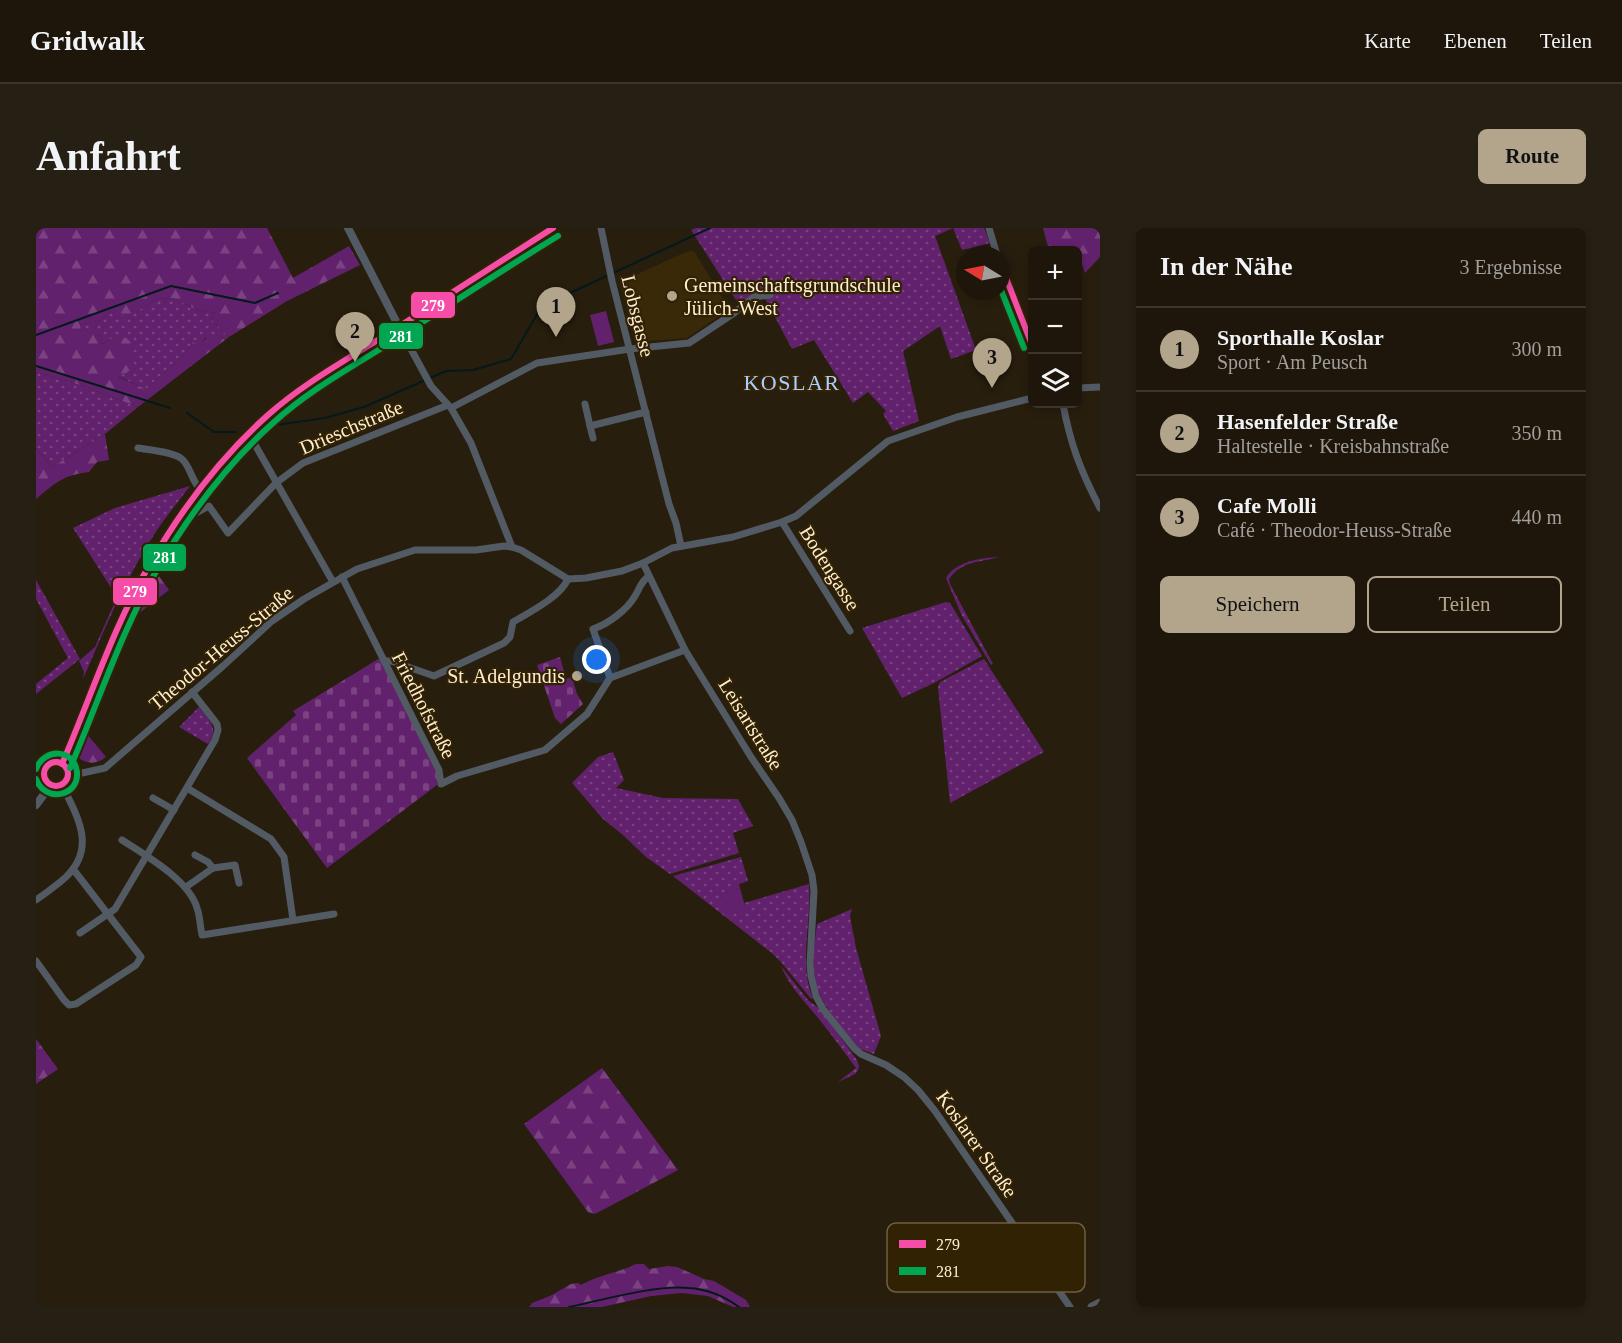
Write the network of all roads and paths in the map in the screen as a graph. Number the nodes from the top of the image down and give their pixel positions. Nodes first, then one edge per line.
1 (348, 228) edge
2 (553, 228) edge
3 (601, 228) edge
4 (989, 228) edge
5 (995, 246) edge
6 (1010, 288) edge
7 (770, 294) dead end
8 (399, 327) junction
9 (1028, 335) edge
10 (630, 349) junction
11 (1100, 387) edge
12 (1082, 388) edge
13 (1028, 399) edge
14 (585, 404) dead end
15 (450, 406) junction
16 (1064, 408) edge
17 (646, 412) junction
18 (590, 426) junction
19 (249, 434) junction
20 (593, 438) dead end
21 (138, 448) dead end
22 (276, 483) junction
23 (200, 489) junction
24 (1100, 508) edge
25 (198, 512) dead end
26 (782, 522) junction
27 (681, 546) junction
28 (512, 547) junction
29 (643, 563) junction
30 (649, 576) junction
31 (342, 577) junction
32 (568, 579) junction
33 (333, 582) junction
34 (850, 631) dead end
35 (685, 650) junction
36 (384, 661) junction
37 (610, 678) junction
38 (192, 692) junction
39 (62, 764) junction
40 (68, 773) junction
41 (51, 785) junction
42 (62, 785) junction
43 (187, 788) junction
44 (153, 798) dead end
45 (36, 806) edge
46 (174, 810) junction
47 (122, 840) dead end
48 (195, 855) dead end
49 (147, 856) junction
50 (213, 868) junction
51 (73, 869) junction
52 (239, 883) dead end
53 (186, 887) junction
54 (36, 900) edge
55 (334, 914) dead end
56 (108, 915) junction
57 (293, 920) junction
58 (80, 933) dead end
59 (36, 961) edge
60 (857, 1051) joint
61 (1012, 1223) edge
62 (1060, 1292) edge
63 (1100, 1303) edge
64 (1070, 1307) edge
65 (1092, 1307) edge

1 - 8 street
2 - 8 street
3 - 10 street, Lobsgasse
4 - 5 street
6 - 9 street
7 - 10 street, Drieschstraße
8 - 15 street
8 - 19 street
10 - 15 street, Drieschstraße
10 - 17 street, Lobsgasse
11 - 12 street
13 - 26 street
14 - 18 street
15 - 22 street, Drieschstraße
15 - 28 street
16 - 24 street
17 - 18 street
17 - 27 street, Lobsgasse
18 - 20 street
19 - 22 street
19 - 23 street
21 - 23 street
22 - 25 street, Drieschstraße
22 - 33 street
23 - 39 street
26 - 27 street
26 - 34 street, Bodengasse
27 - 29 street
28 - 31 street, Theodor-Heuss-Straße
28 - 32 street
29 - 30 street, Leisartstraße
29 - 32 street
30 - 35 street, Leisartstraße
30 - 37 street
31 - 33 street, Theodor-Heuss-Straße
31 - 36 street, Friedhofstraße
32 - 36 street
33 - 38 street, Theodor-Heuss-Straße
35 - 37 street
35 - 60 street, Leisartstraße
36 - 37 street, Friedhofstraße
38 - 40 street, Theodor-Heuss-Straße
38 - 43 street
39 - 40 street
39 - 41 street
40 - 42 street
41 - 42 street
41 - 45 street
42 - 51 street
43 - 46 street
43 - 57 street
44 - 46 street
46 - 49 street
47 - 49 street
48 - 50 street
49 - 53 street
49 - 56 street
50 - 52 street
50 - 53 street
51 - 54 street
51 - 56 street
53 - 57 street
55 - 57 street
56 - 58 street
56 - 59 street
60 - 61 street, Koslarer Straße
62 - 64 street, Koslarer Straße
63 - 65 main road

